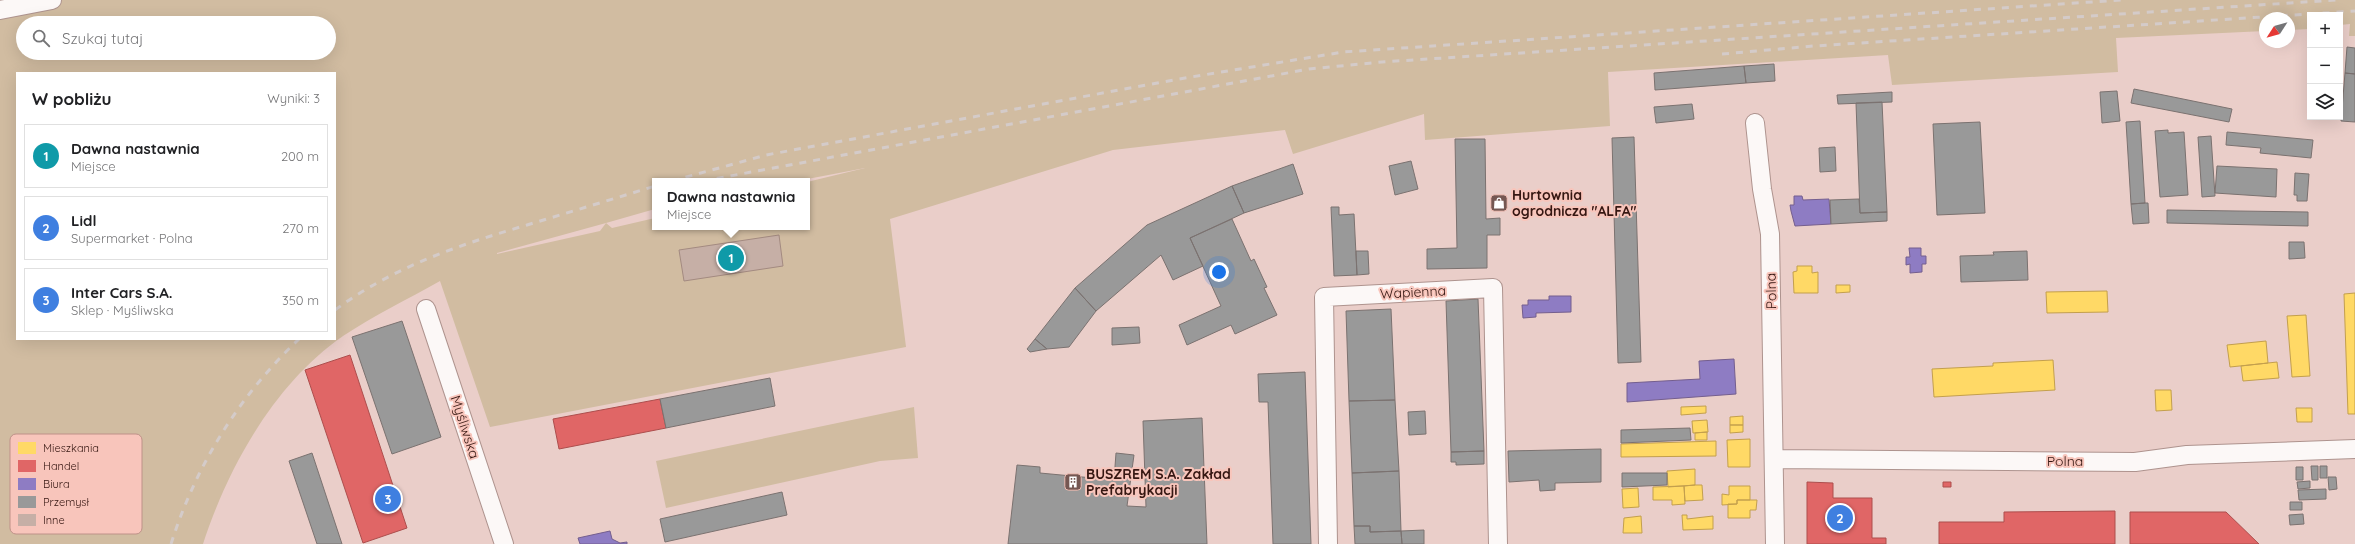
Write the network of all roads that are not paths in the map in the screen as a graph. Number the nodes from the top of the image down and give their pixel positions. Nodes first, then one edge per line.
1 (52, 0) edge
2 (0, 10) edge
3 (1755, 123) dead end
4 (426, 309) dead end
5 (2355, 449) edge
6 (1774, 459) junction
7 (504, 544) edge
8 (1328, 544) edge
9 (1498, 544) edge
10 (1775, 544) edge

1 - 2 street
3 - 6 street, Polna
4 - 7 street, Myśliwska
5 - 6 street, Polna
6 - 10 street, Polna
8 - 9 street, Wapienna

